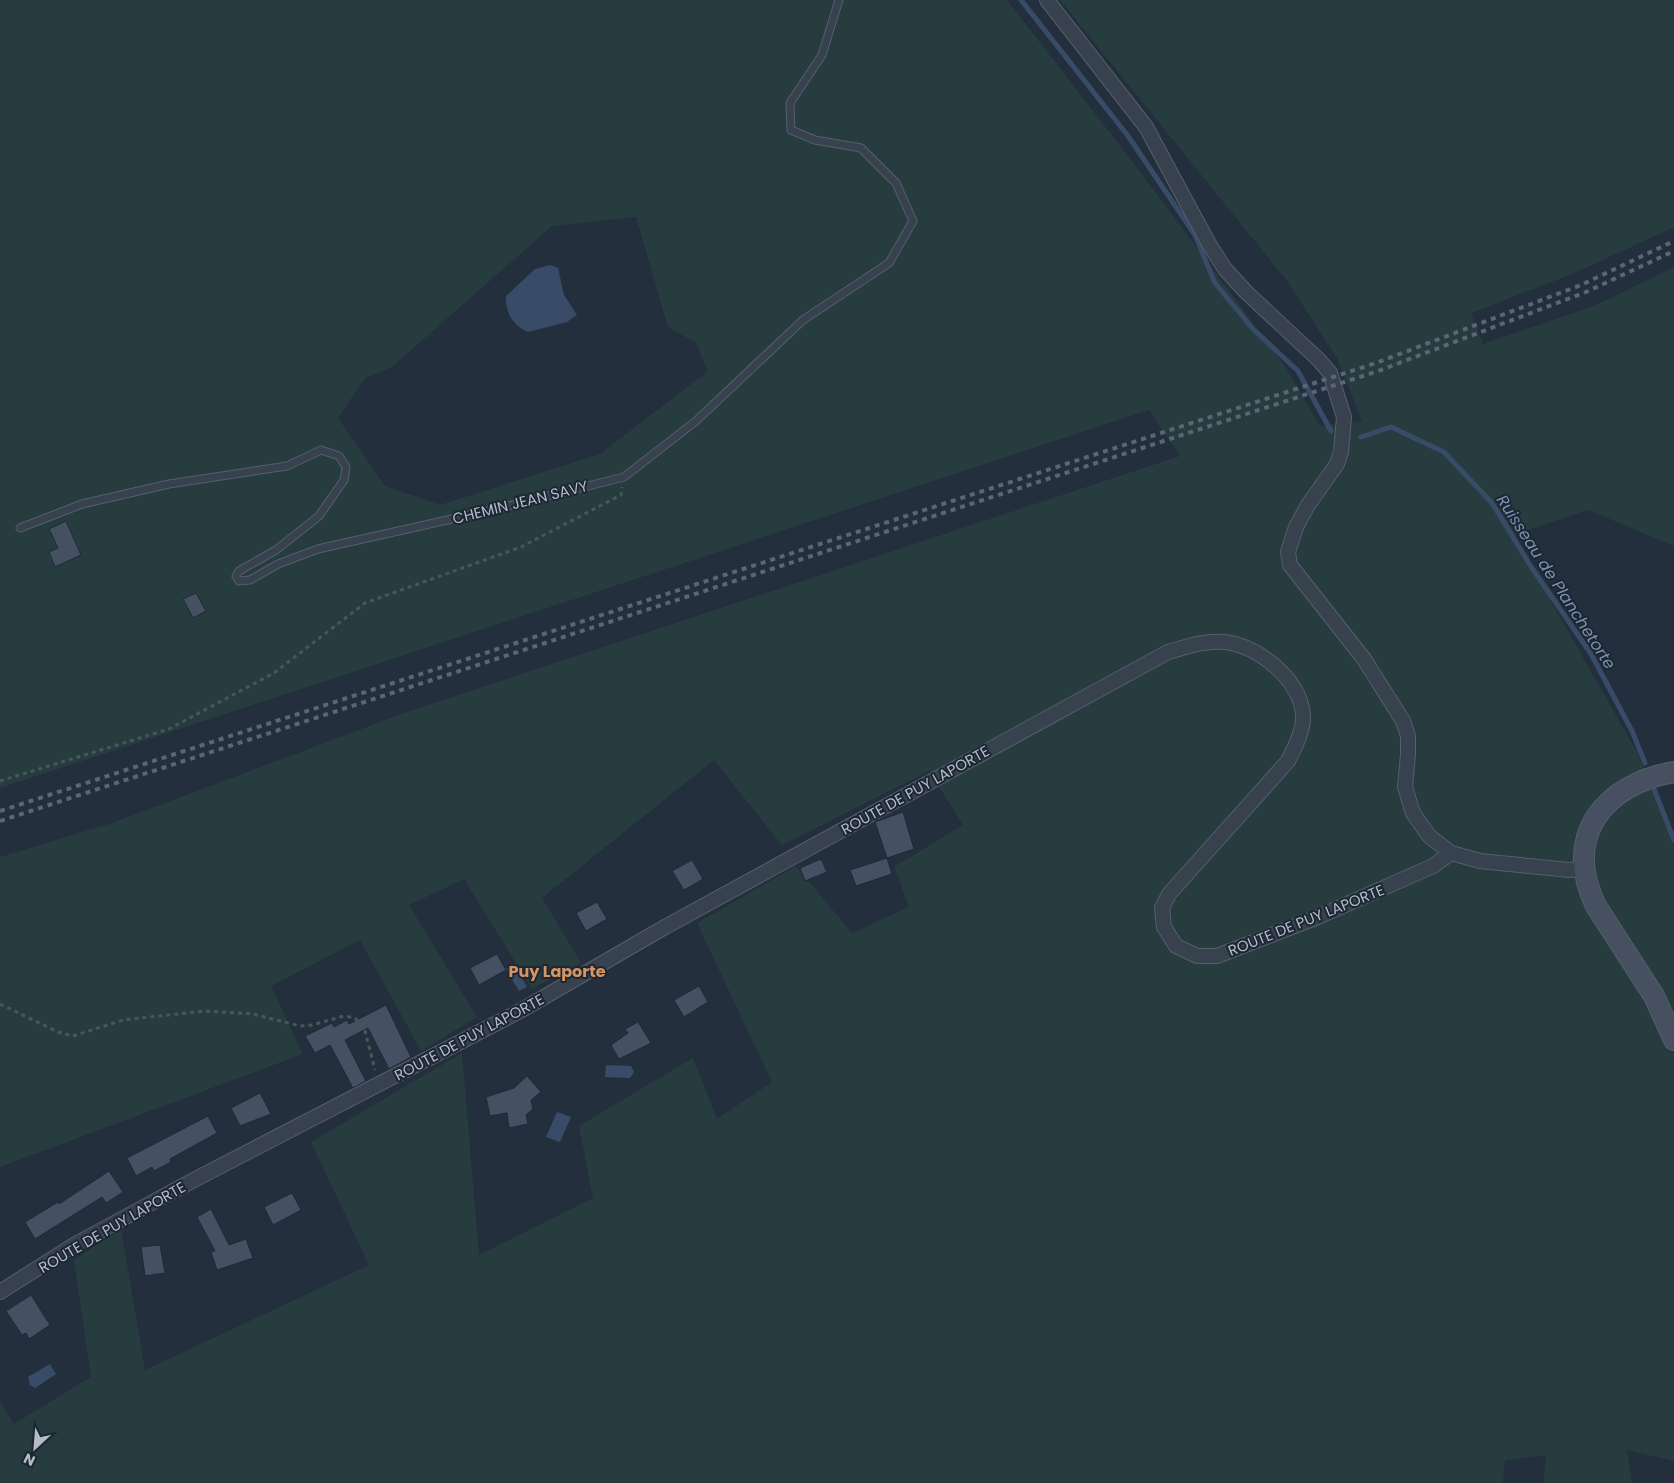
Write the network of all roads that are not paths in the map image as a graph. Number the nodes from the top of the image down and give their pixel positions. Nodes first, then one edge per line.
1 (839, 0) edge
2 (1047, 0) edge
3 (20, 528) dead end
4 (1674, 772) edge
5 (1451, 853) junction
6 (1583, 869) junction
7 (1674, 1040) edge
8 (0, 1292) edge

1 - 3 lane, CHEMIN JEAN SAVY
2 - 5 street
4 - 6 main road
5 - 6 street
5 - 8 street, ROUTE DE PUY LAPORTE
6 - 7 main road

